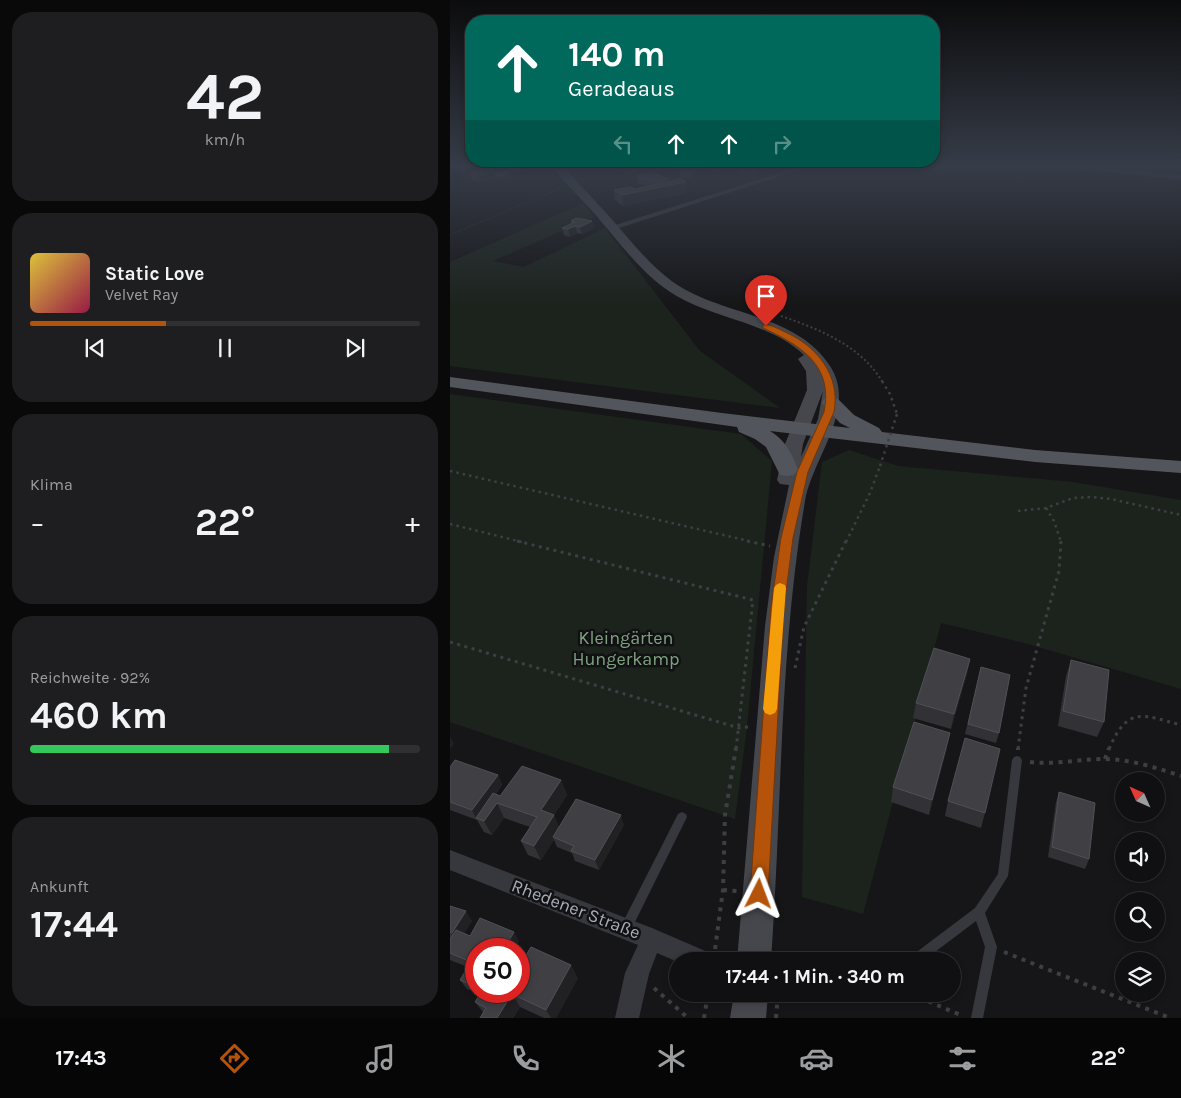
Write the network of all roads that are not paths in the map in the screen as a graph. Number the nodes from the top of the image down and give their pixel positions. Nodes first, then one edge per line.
1 (600, 213) edge
2 (660, 213) edge
3 (613, 227) junction
4 (754, 322) junction
5 (450, 382) edge
6 (831, 403) junction
7 (722, 419) junction
8 (800, 428) junction
9 (821, 430) junction
10 (879, 436) junction
11 (1181, 467) edge
12 (788, 470) junction
13 (786, 544) junction
14 (1017, 760) road end
15 (682, 817) dead end
16 (450, 860) edge
17 (978, 912) junction
18 (625, 929) junction
19 (652, 938) junction
20 (693, 952) edge
21 (755, 952) edge
22 (926, 952) edge
23 (749, 1002) edge
24 (627, 1018) edge
25 (748, 1018) edge
26 (977, 1018) edge

1 - 3 main road
2 - 3 street
3 - 4 main road
4 - 6 main road
4 - 8 main road
5 - 7 main road
6 - 9 main road
6 - 10 main road
7 - 8 main road
7 - 12 main road
8 - 9 main road
8 - 12 main road
9 - 10 main road
9 - 13 main road
10 - 11 main road
12 - 13 main road
13 - 21 main road
14 - 17 lane
15 - 18 lane
16 - 18 street, Rhedener Straße
17 - 22 lane
17 - 26 lane
18 - 19 street, Rhedener Straße
19 - 20 street, Rhedener Straße
19 - 24 street
23 - 25 main road

